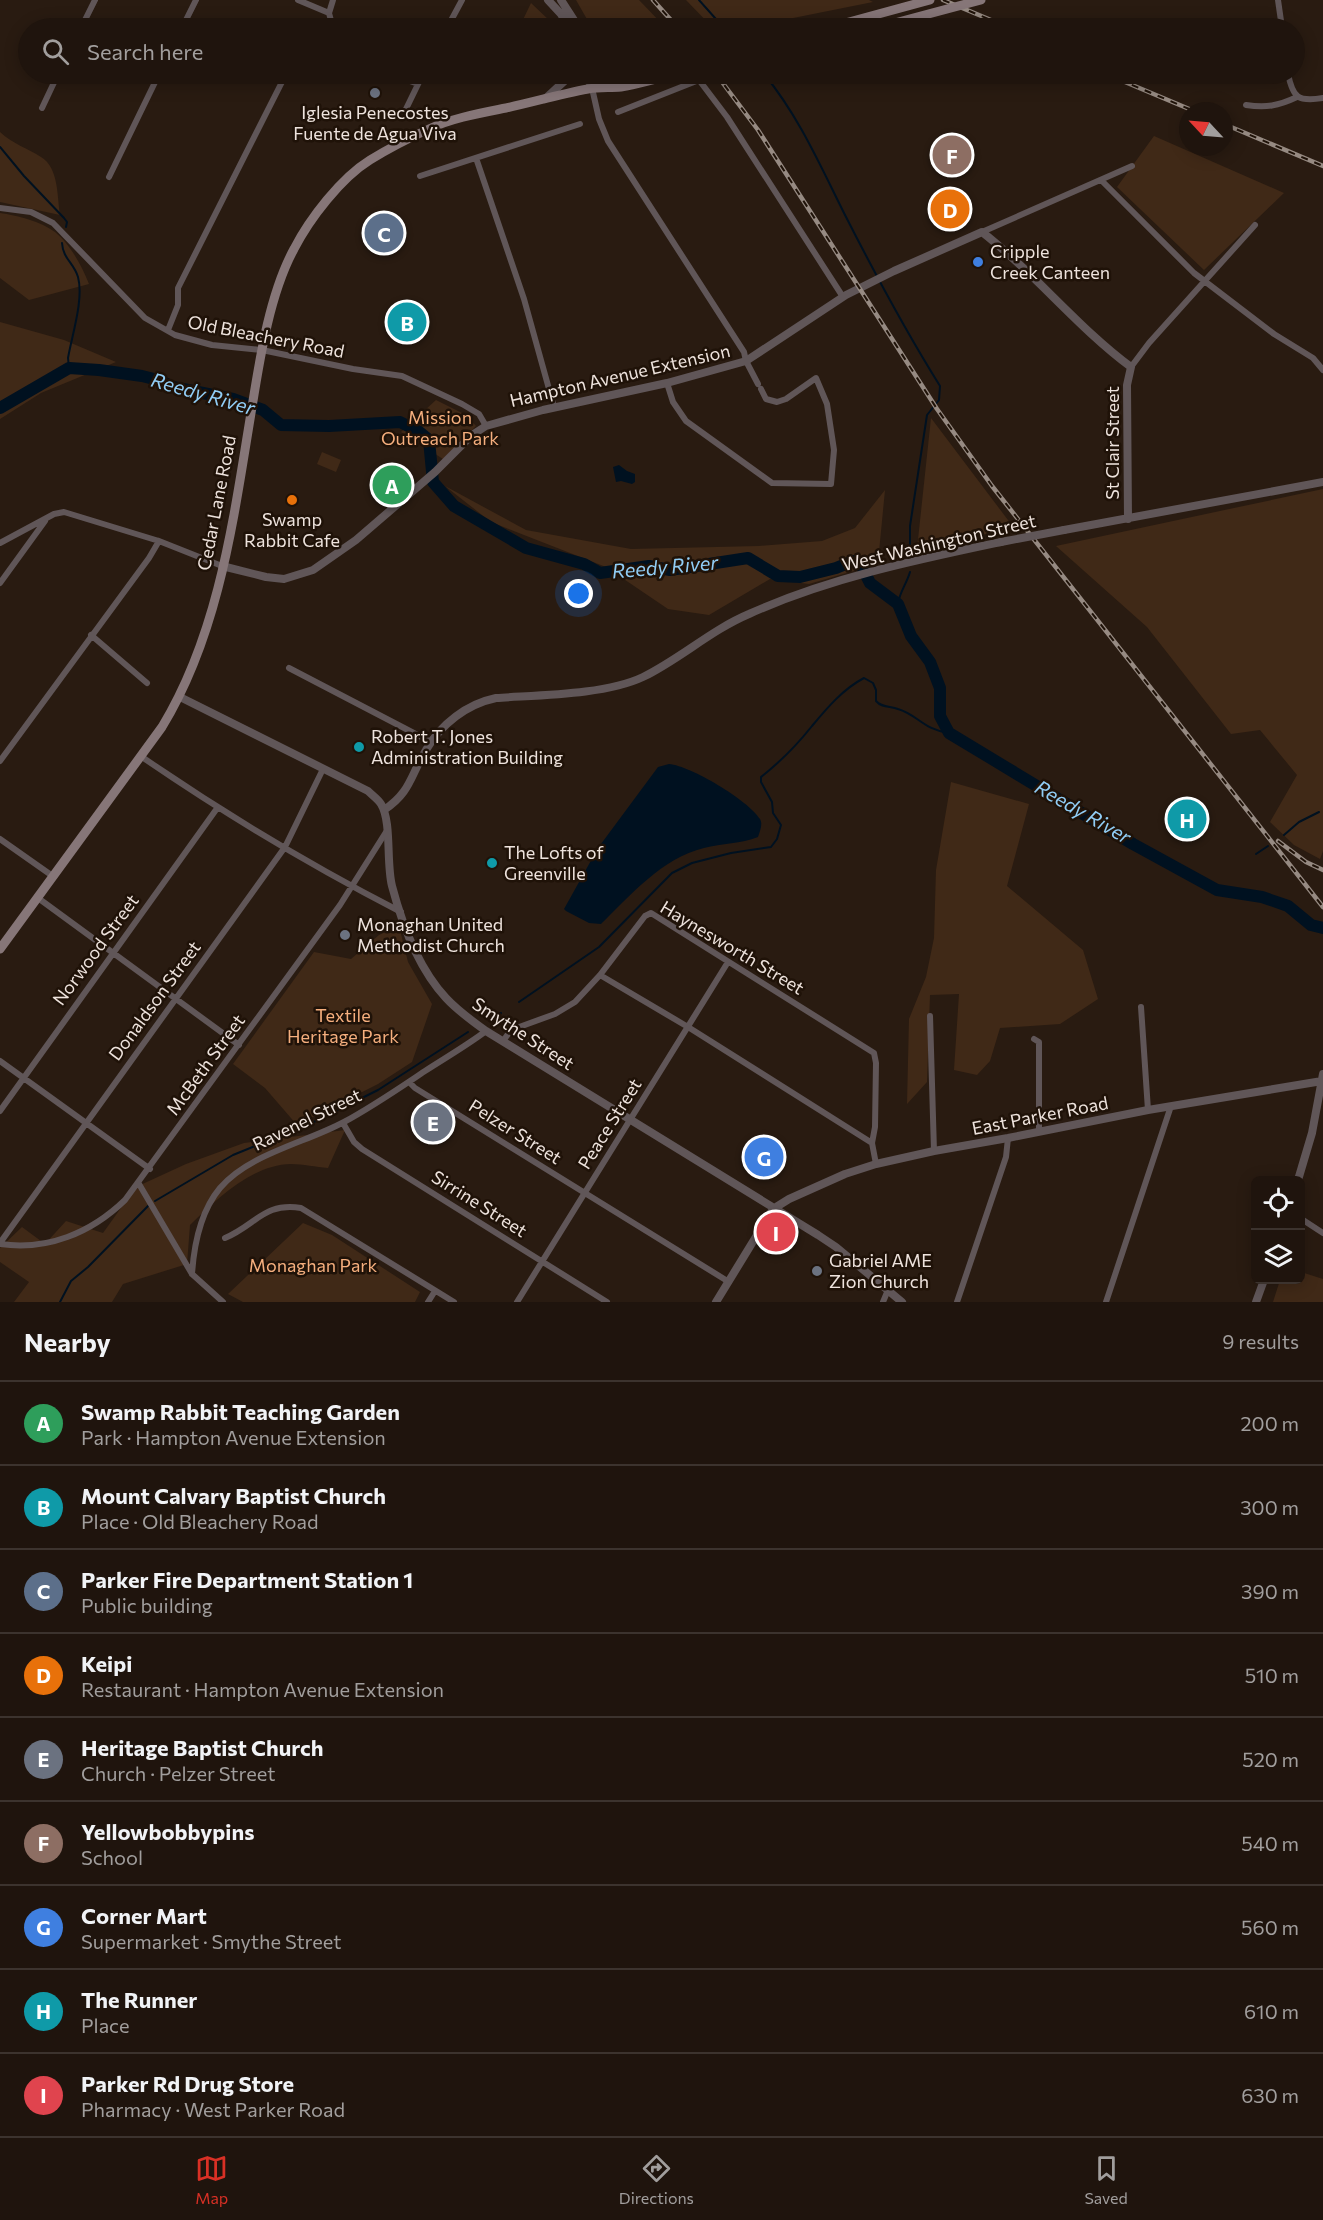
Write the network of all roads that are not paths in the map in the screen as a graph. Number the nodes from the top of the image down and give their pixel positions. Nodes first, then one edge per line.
1 (95, 0) edge
2 (196, 0) edge
3 (298, 0) edge
4 (333, 0) edge
5 (462, 0) edge
6 (548, 0) edge
7 (561, 0) edge
8 (930, 0) edge
9 (981, 0) edge
10 (1278, 0) edge
11 (329, 13) junction
12 (86, 18) edge
13 (187, 18) edge
14 (330, 18) edge
15 (452, 18) edge
16 (563, 18) edge
17 (573, 18) edge
18 (864, 18) edge
19 (914, 18) edge
20 (1281, 18) edge
21 (53, 84) edge
22 (154, 84) edge
23 (281, 84) edge
24 (418, 84) edge
25 (561, 84) edge
26 (590, 84) edge
27 (592, 84) edge
28 (604, 84) edge
29 (634, 84) edge
30 (689, 84) edge
31 (702, 84) edge
32 (1291, 84) edge
33 (592, 88) junction
34 (1297, 97) junction
35 (1323, 98) edge
36 (545, 99) junction
37 (1246, 105) dead end
38 (42, 108) dead end
39 (405, 111) dead end
40 (618, 112) dead end
41 (580, 124) dead end
42 (476, 158) junction
43 (1132, 166) dead end
44 (420, 176) dead end
45 (108, 177) dead end
46 (1101, 180) junction
47 (0, 208) edge
48 (1255, 225) dead end
49 (982, 232) junction
50 (1204, 281) junction
51 (843, 297) junction
52 (168, 330) junction
53 (262, 350) junction
54 (746, 361) junction
55 (1131, 367) junction
56 (1323, 370) edge
57 (667, 383) junction
58 (554, 407) junction
59 (486, 426) junction
60 (1323, 482) edge
61 (1128, 519) junction
62 (46, 520) junction
63 (159, 541) junction
64 (0, 543) edge
65 (222, 566) junction
66 (0, 583) edge
67 (91, 635) junction
68 (289, 668) dead end
69 (147, 683) dead end
70 (180, 697) junction
71 (431, 742) junction
72 (142, 757) junction
73 (0, 761) edge
74 (323, 769) junction
75 (218, 807) junction
76 (384, 810) junction
77 (386, 832) junction
78 (0, 839) edge
79 (285, 847) junction
80 (54, 877) junction
81 (352, 887) junction
82 (38, 898) junction
83 (401, 912) junction
84 (0, 949) edge
85 (113, 952) junction
86 (728, 962) junction
87 (600, 975) junction
88 (176, 998) junction
89 (1141, 1007) dead end
90 (930, 1016) dead end
91 (688, 1027) junction
92 (486, 1031) junction
93 (1034, 1039) dead end
94 (503, 1041) junction
95 (239, 1045) junction
96 (0, 1061) edge
97 (23, 1077) junction
98 (1323, 1078) edge
99 (409, 1082) junction
100 (1171, 1106) junction
101 (1148, 1110) junction
102 (0, 1111) edge
103 (630, 1121) junction
104 (86, 1123) junction
105 (343, 1123) junction
106 (1039, 1131) junction
107 (1008, 1138) junction
108 (872, 1143) junction
109 (934, 1151) junction
110 (876, 1164) junction
111 (150, 1169) junction
112 (1299, 1176) edge
113 (139, 1184) junction
114 (585, 1193) junction
115 (773, 1209) junction
116 (1305, 1221) edge
117 (1323, 1233) edge
118 (225, 1238) dead end
119 (0, 1243) edge
120 (542, 1262) junction
121 (192, 1274) junction
122 (729, 1282) junction
123 (1263, 1284) edge
124 (888, 1290) junction
125 (435, 1291) junction
126 (223, 1302) edge
127 (428, 1302) edge
128 (454, 1302) edge
129 (517, 1302) edge
130 (608, 1302) edge
131 (716, 1302) edge
132 (883, 1302) edge
133 (902, 1302) edge
134 (957, 1302) edge
135 (1106, 1302) edge
136 (1256, 1302) edge

1 - 12 street
2 - 13 street
3 - 11 street
4 - 11 street
5 - 15 street
6 - 16 street
7 - 17 street
8 - 18 main road
9 - 19 main road, bridge
10 - 20 street
11 - 14 street
21 - 38 street
22 - 45 street
23 - 52 street
24 - 39 street
25 - 36 street
26 - 33 street
27 - 33 street
28 - 33 main road
29 - 33 main road
30 - 40 street
31 - 51 street
32 - 34 street
33 - 36 main road, Cedar Lane Road
33 - 54 street
34 - 35 street
34 - 37 street
36 - 53 main road, Cedar Lane Road
41 - 42 street
42 - 44 street
42 - 58 street
43 - 46 street
46 - 49 street
46 - 50 street
47 - 52 street, Old Bleachery Road
48 - 50 street
49 - 51 street, Hampton Avenue Extension
49 - 55 street
50 - 55 street
50 - 56 street
51 - 54 street, Hampton Avenue Extension
52 - 53 street, Old Bleachery Road
53 - 59 street, Old Bleachery Road
53 - 65 main road, Cedar Lane Road
54 - 57 street, Hampton Avenue Extension
54 - 57 street
55 - 61 street, St Clair Street
57 - 58 street, Hampton Avenue Extension
58 - 59 street, Hampton Avenue Extension
59 - 65 street, Hampton Avenue Extension
60 - 61 street, West Washington Street
61 - 71 street, West Washington Street, bridge
62 - 63 street
62 - 64 street
62 - 66 street
63 - 65 street
63 - 67 street
65 - 70 main road, Cedar Lane Road
67 - 69 street
67 - 73 street
68 - 71 street
70 - 72 main road, Cedar Lane Road
70 - 74 street
71 - 76 street, West Washington Street
72 - 75 street
72 - 80 main road, Cedar Lane Road
74 - 76 street
74 - 79 street, Donaldson Street
75 - 79 street
75 - 85 street, Norwood Street
76 - 77 street, Smythe Street
77 - 81 street, McBeth Street
77 - 83 street, Smythe Street
78 - 80 street
79 - 81 street
79 - 88 street, Donaldson Street
80 - 82 main road, Cedar Lane Road
81 - 83 street
81 - 95 street, McBeth Street
82 - 84 main road, Cedar Lane Road
82 - 85 street
83 - 92 street, Smythe Street
85 - 88 street
85 - 97 street, Norwood Street
86 - 87 street, Haynesworth Street
86 - 91 street, Peace Street
86 - 108 street, Haynesworth Street
87 - 91 street
87 - 94 street, Haynesworth Street
88 - 95 street
88 - 104 street, Donaldson Street
89 - 101 street
90 - 109 street
91 - 103 street, Peace Street
91 - 108 street
92 - 94 street, Smythe Street
92 - 99 street, Ravenel Street
93 - 106 street
94 - 103 street, Smythe Street
95 - 111 street, McBeth Street
96 - 97 street
97 - 102 street, Norwood Street
97 - 104 street
98 - 100 street, East Parker Road
98 - 112 street
99 - 105 street, Ravenel Street
99 - 114 street, Pelzer Street
100 - 101 street, East Parker Road
100 - 135 street
101 - 106 street, East Parker Road
103 - 114 street, Peace Street
103 - 115 street, Smythe Street
104 - 111 street
104 - 119 street, Donaldson Street
105 - 120 street, Sirrine Street
105 - 121 street, Ravenel Street
106 - 107 street, East Parker Road
107 - 109 street, East Parker Road
107 - 134 street
108 - 110 street, Haynesworth Street
109 - 110 street, East Parker Road
110 - 115 street, East Parker Road
111 - 113 street, McBeth Street
113 - 119 street, McBeth Street
113 - 121 street
114 - 120 street, Peace Street
114 - 122 street, Pelzer Street
115 - 122 street
115 - 124 street, Smythe Street
116 - 117 street
118 - 125 street
120 - 129 street, Peace Street
120 - 130 street, Sirrine Street
121 - 126 street
122 - 131 street
123 - 136 street
124 - 132 street
124 - 133 street, Smythe Street
125 - 127 street
125 - 128 street

